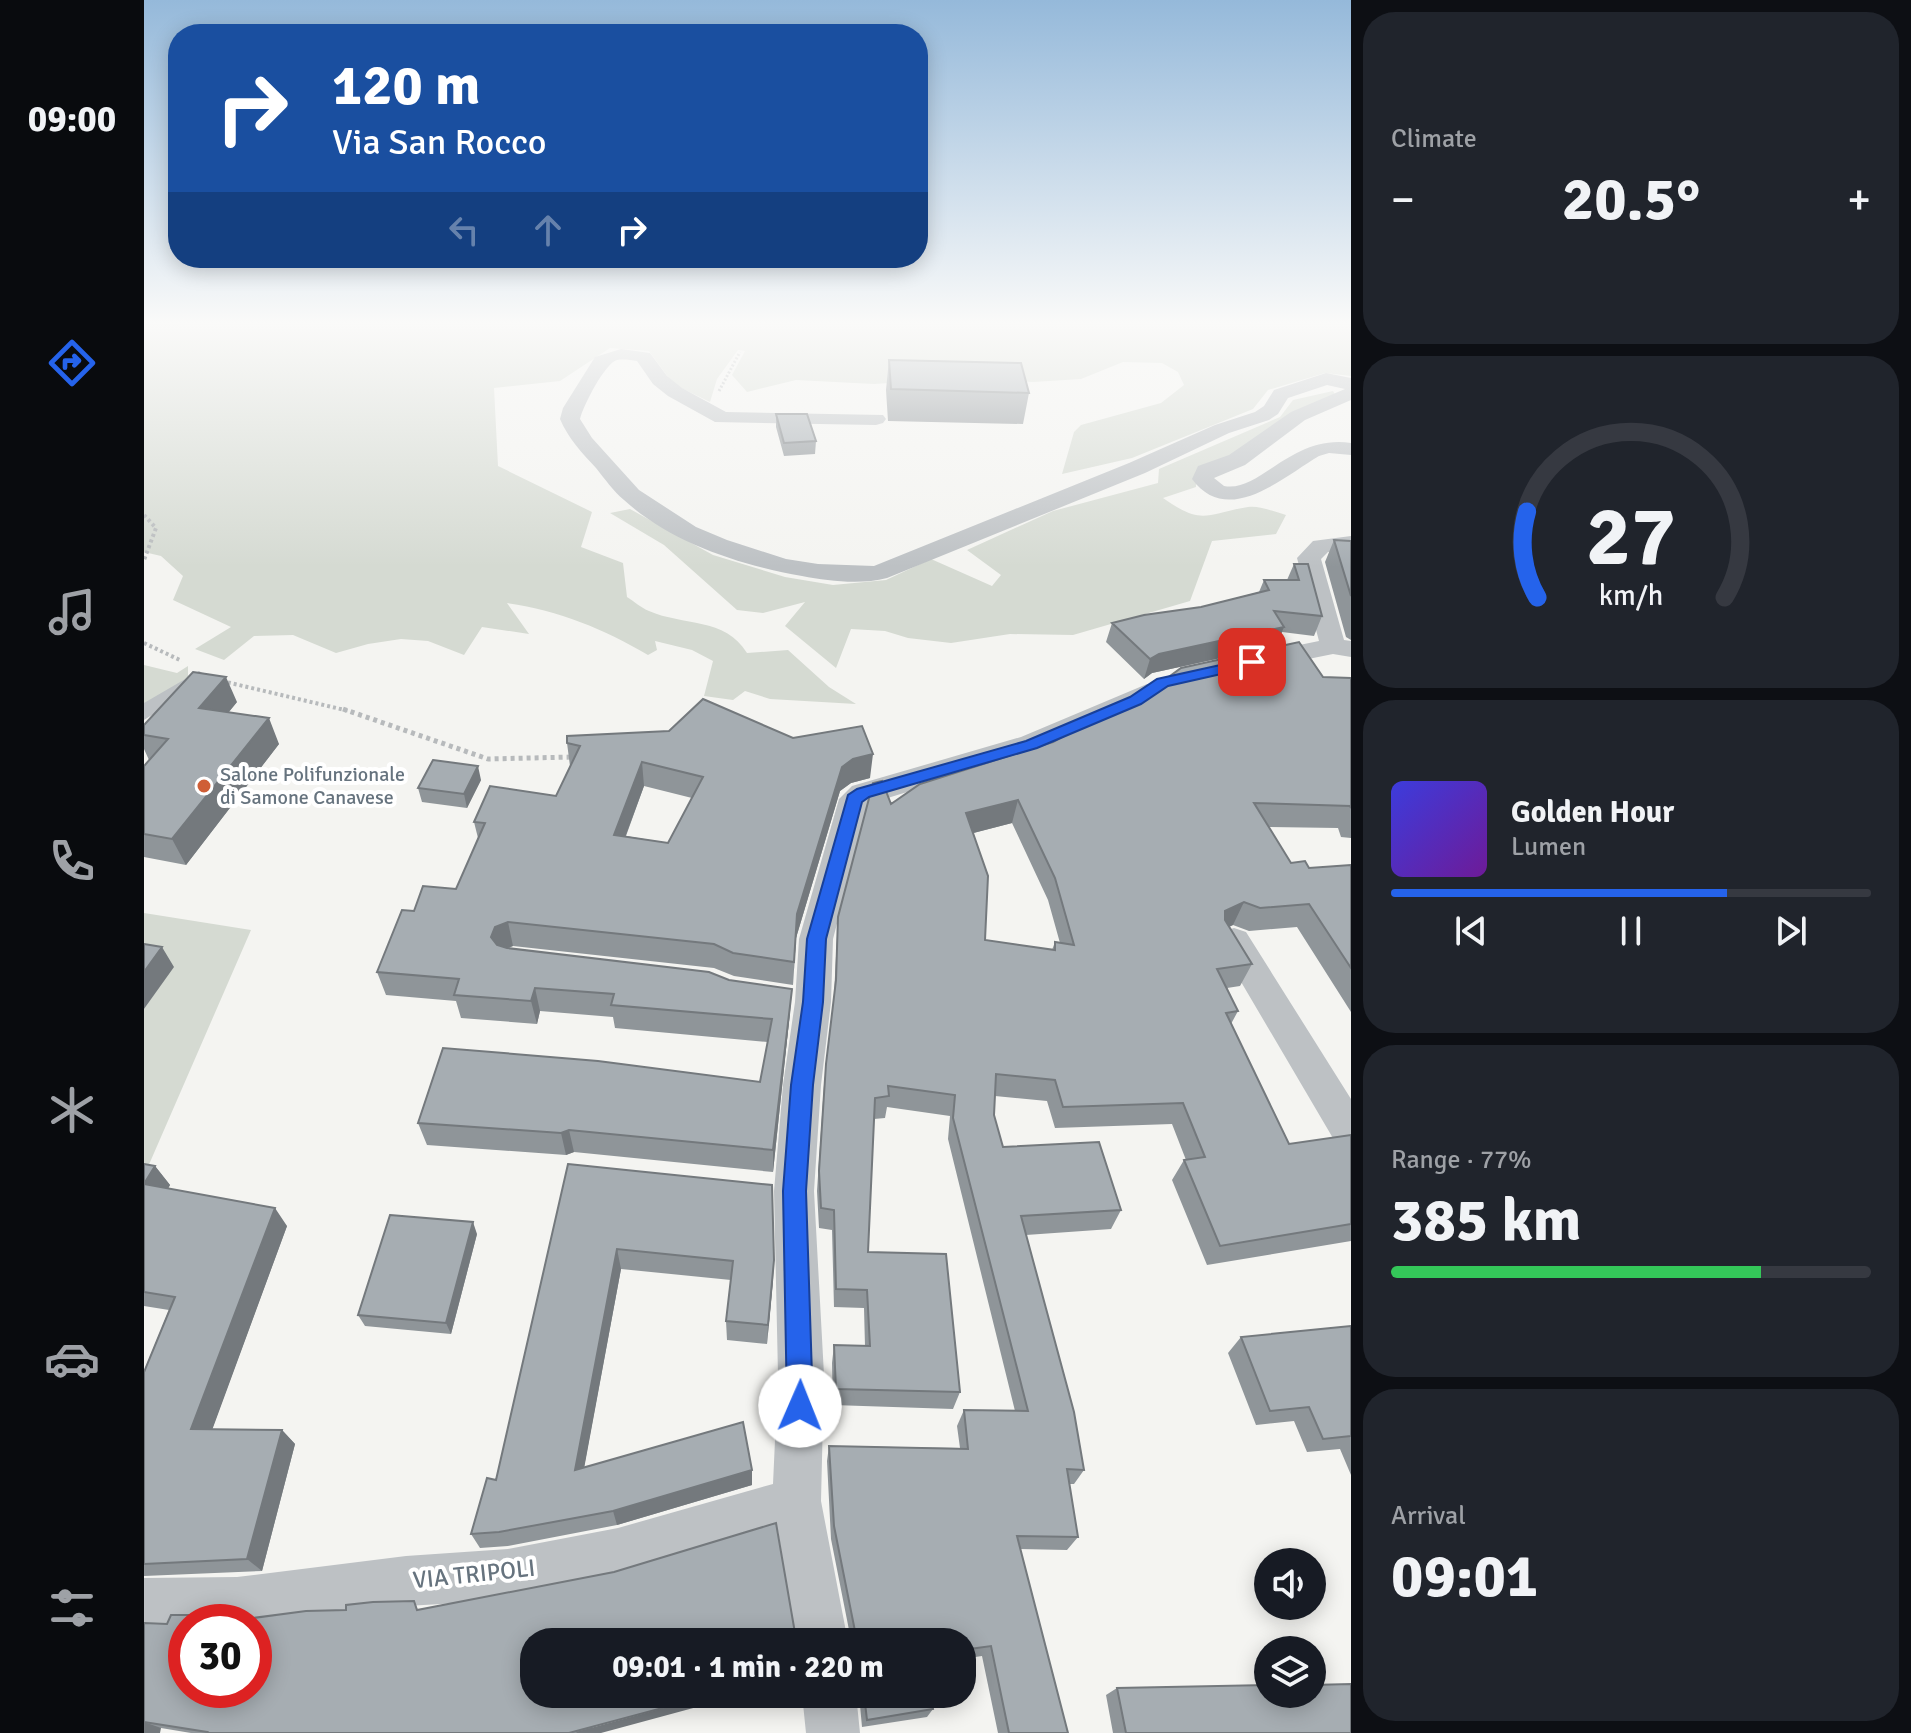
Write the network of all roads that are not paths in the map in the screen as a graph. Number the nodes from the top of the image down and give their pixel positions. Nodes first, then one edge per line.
1 (575, 405) edge
2 (700, 405) edge
3 (1274, 405) edge
4 (1324, 405) edge
5 (876, 419) dead end
6 (1351, 449) edge
7 (1351, 543) edge
8 (1342, 648) edge
9 (1243, 664) edge
10 (201, 676) edge
11 (1176, 679) edge
12 (144, 713) edge
13 (1234, 941) edge
14 (1351, 1133) edge
15 (797, 1501) junction
16 (144, 1604) edge
17 (820, 1628) edge
18 (830, 1708) edge
19 (833, 1733) edge

1 - 3 street
2 - 5 street
4 - 6 street
7 - 8 street
8 - 9 street
10 - 12 street
11 - 15 street
13 - 14 street
15 - 16 street, VIA TRIPOLI
15 - 17 street
18 - 19 street

